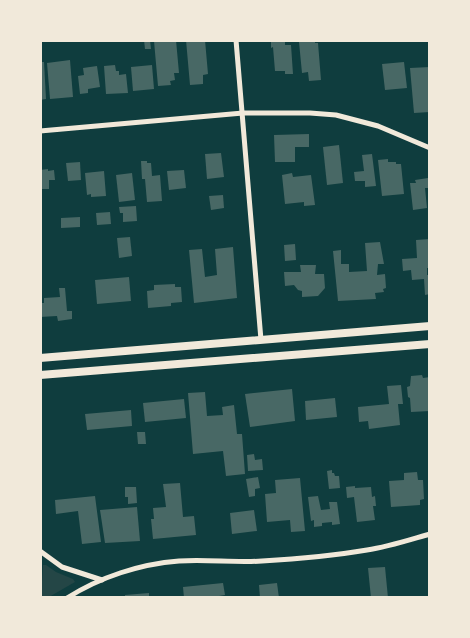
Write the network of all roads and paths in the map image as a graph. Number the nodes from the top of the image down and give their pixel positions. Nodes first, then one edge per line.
1 (236, 40) edge
2 (243, 113) junction
3 (40, 131) edge
4 (429, 148) edge
5 (429, 326) edge
6 (261, 340) junction
7 (429, 344) edge
8 (40, 358) edge
9 (40, 375) edge
10 (429, 534) edge
11 (40, 551) edge
12 (102, 580) junction
13 (66, 597) edge

1 - 2 street
2 - 3 street
2 - 4 street
2 - 6 street
5 - 6 main road
6 - 8 main road
7 - 9 main road
10 - 12 street
11 - 12 street
12 - 13 street

